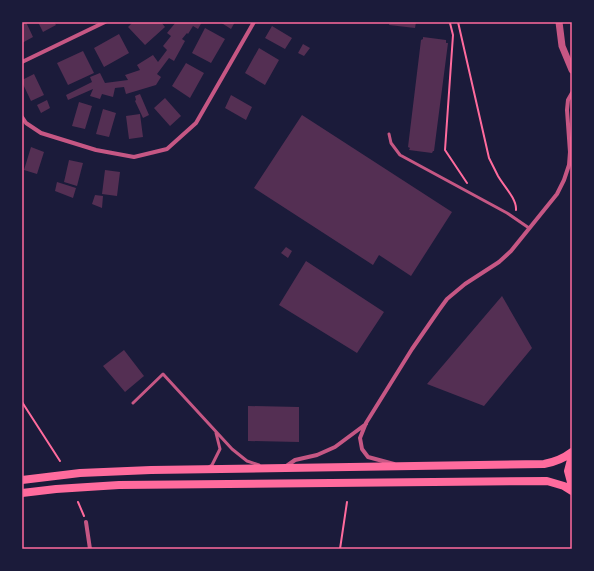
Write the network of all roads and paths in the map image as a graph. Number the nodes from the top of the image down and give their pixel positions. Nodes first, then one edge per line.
1 (105, 22) edge
2 (254, 22) edge
3 (449, 22) edge
4 (458, 22) edge
5 (559, 22) edge
6 (22, 62) edge
7 (572, 70) edge
8 (572, 93) edge
9 (22, 117) edge
10 (389, 134) dead end
11 (468, 184) dead end
12 (514, 218) junction
13 (529, 228) junction
14 (22, 402) edge
15 (133, 403) dead end
16 (366, 423) junction
17 (215, 431) junction
18 (572, 452) edge
19 (572, 456) edge
20 (60, 461) dead end
21 (404, 466) junction
22 (267, 468) junction
23 (284, 468) junction
24 (206, 469) junction
25 (22, 480) edge
26 (572, 486) edge
27 (572, 491) edge
28 (22, 493) edge
29 (78, 502) dead end
30 (347, 502) dead end
31 (86, 522) joint
32 (90, 549) edge
33 (340, 549) edge

1 - 6 street
2 - 9 street
3 - 11 path
4 - 12 path
5 - 7 street
8 - 13 street
10 - 12 lane
12 - 13 lane
13 - 16 street
14 - 20 path
15 - 17 lane
16 - 21 street
16 - 23 street
17 - 22 lane
17 - 24 lane
18 - 21 main road
19 - 26 main road
21 - 23 main road
22 - 23 main road
22 - 24 main road
24 - 25 main road
27 - 28 main road
29 - 31 path
30 - 33 path
31 - 32 street

